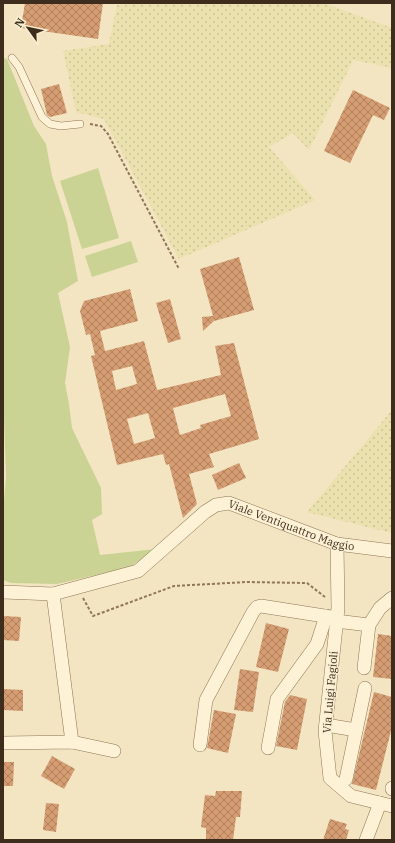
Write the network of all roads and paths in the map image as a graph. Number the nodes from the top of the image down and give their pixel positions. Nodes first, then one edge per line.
1 (12, 58) dead end
2 (80, 124) joint
3 (179, 269) dead end
4 (337, 544) junction
5 (392, 551) edge
6 (77, 586) junction
7 (3, 592) edge
8 (53, 594) junction
9 (392, 598) edge
10 (334, 616) junction
11 (369, 625) junction
12 (364, 668) dead end
13 (365, 688) dead end
14 (326, 725) junction
15 (356, 730) junction
16 (72, 742) junction
17 (3, 743) edge
18 (200, 745) dead end
19 (268, 748) dead end
20 (114, 751) dead end
21 (346, 778) dead end
22 (386, 805) edge
23 (366, 840) edge

1 - 2 lane
2 - 3 path
4 - 5 street, Viale Ventiquattro Maggio
4 - 6 street, Viale Ventiquattro Maggio
4 - 10 street, Via Luigi Fagioli
6 - 8 street, Viale Ventiquattro Maggio
6 - 10 path
7 - 8 street, Viale Ventiquattro Maggio
8 - 16 street
9 - 11 street
10 - 11 street
10 - 14 street, Via Luigi Fagioli
10 - 18 street
10 - 19 street
11 - 12 street
13 - 15 street
14 - 15 street
14 - 22 street, Via Luigi Fagioli
15 - 21 street
16 - 17 street
16 - 20 street
22 - 23 street, Via Luigi Fagioli

